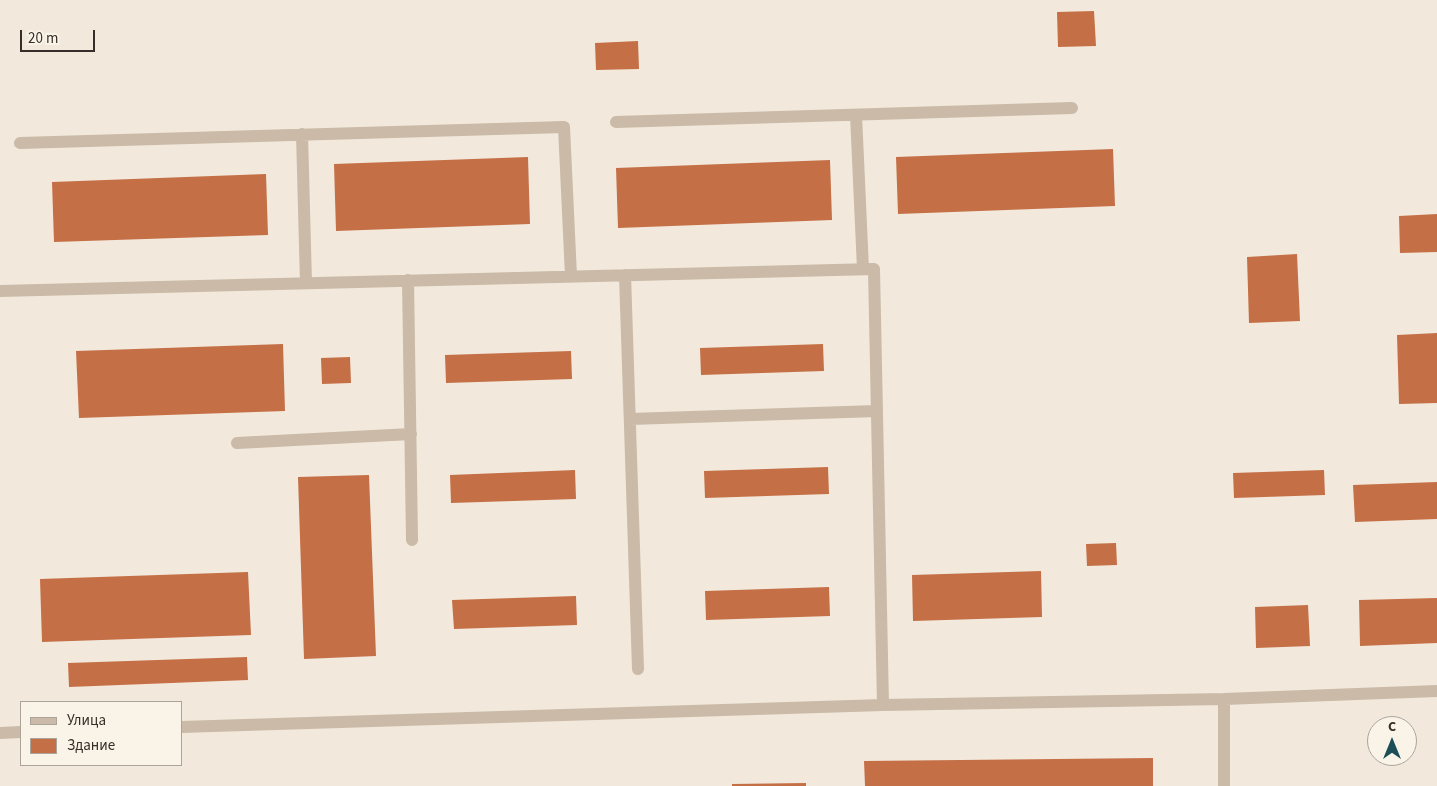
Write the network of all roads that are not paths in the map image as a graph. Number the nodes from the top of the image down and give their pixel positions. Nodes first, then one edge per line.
1 (1072, 108) dead end
2 (856, 115) junction
3 (616, 122) dead end
4 (302, 134) junction
5 (20, 143) dead end
6 (863, 269) junction
7 (625, 275) junction
8 (571, 276) junction
9 (408, 280) junction
10 (306, 283) junction
11 (0, 291) edge
12 (877, 411) junction
13 (630, 420) junction
14 (411, 434) junction
15 (236, 443) dead end
16 (412, 540) dead end
17 (638, 669) dead end
18 (1437, 691) edge
19 (1224, 699) junction
20 (883, 705) junction
21 (182, 727) edge
22 (20, 732) edge
23 (0, 733) edge
24 (1224, 786) edge

1 - 2 lane
2 - 3 lane
2 - 6 lane
4 - 5 lane
4 - 8 lane
4 - 10 lane
6 - 7 lane
6 - 12 lane
7 - 8 lane
7 - 13 lane
8 - 9 lane
9 - 10 lane
9 - 14 lane
10 - 11 lane
12 - 13 lane
12 - 20 lane
13 - 17 lane
14 - 15 lane
14 - 16 lane
18 - 19 lane
19 - 20 lane
19 - 24 lane
20 - 21 lane
22 - 23 lane

